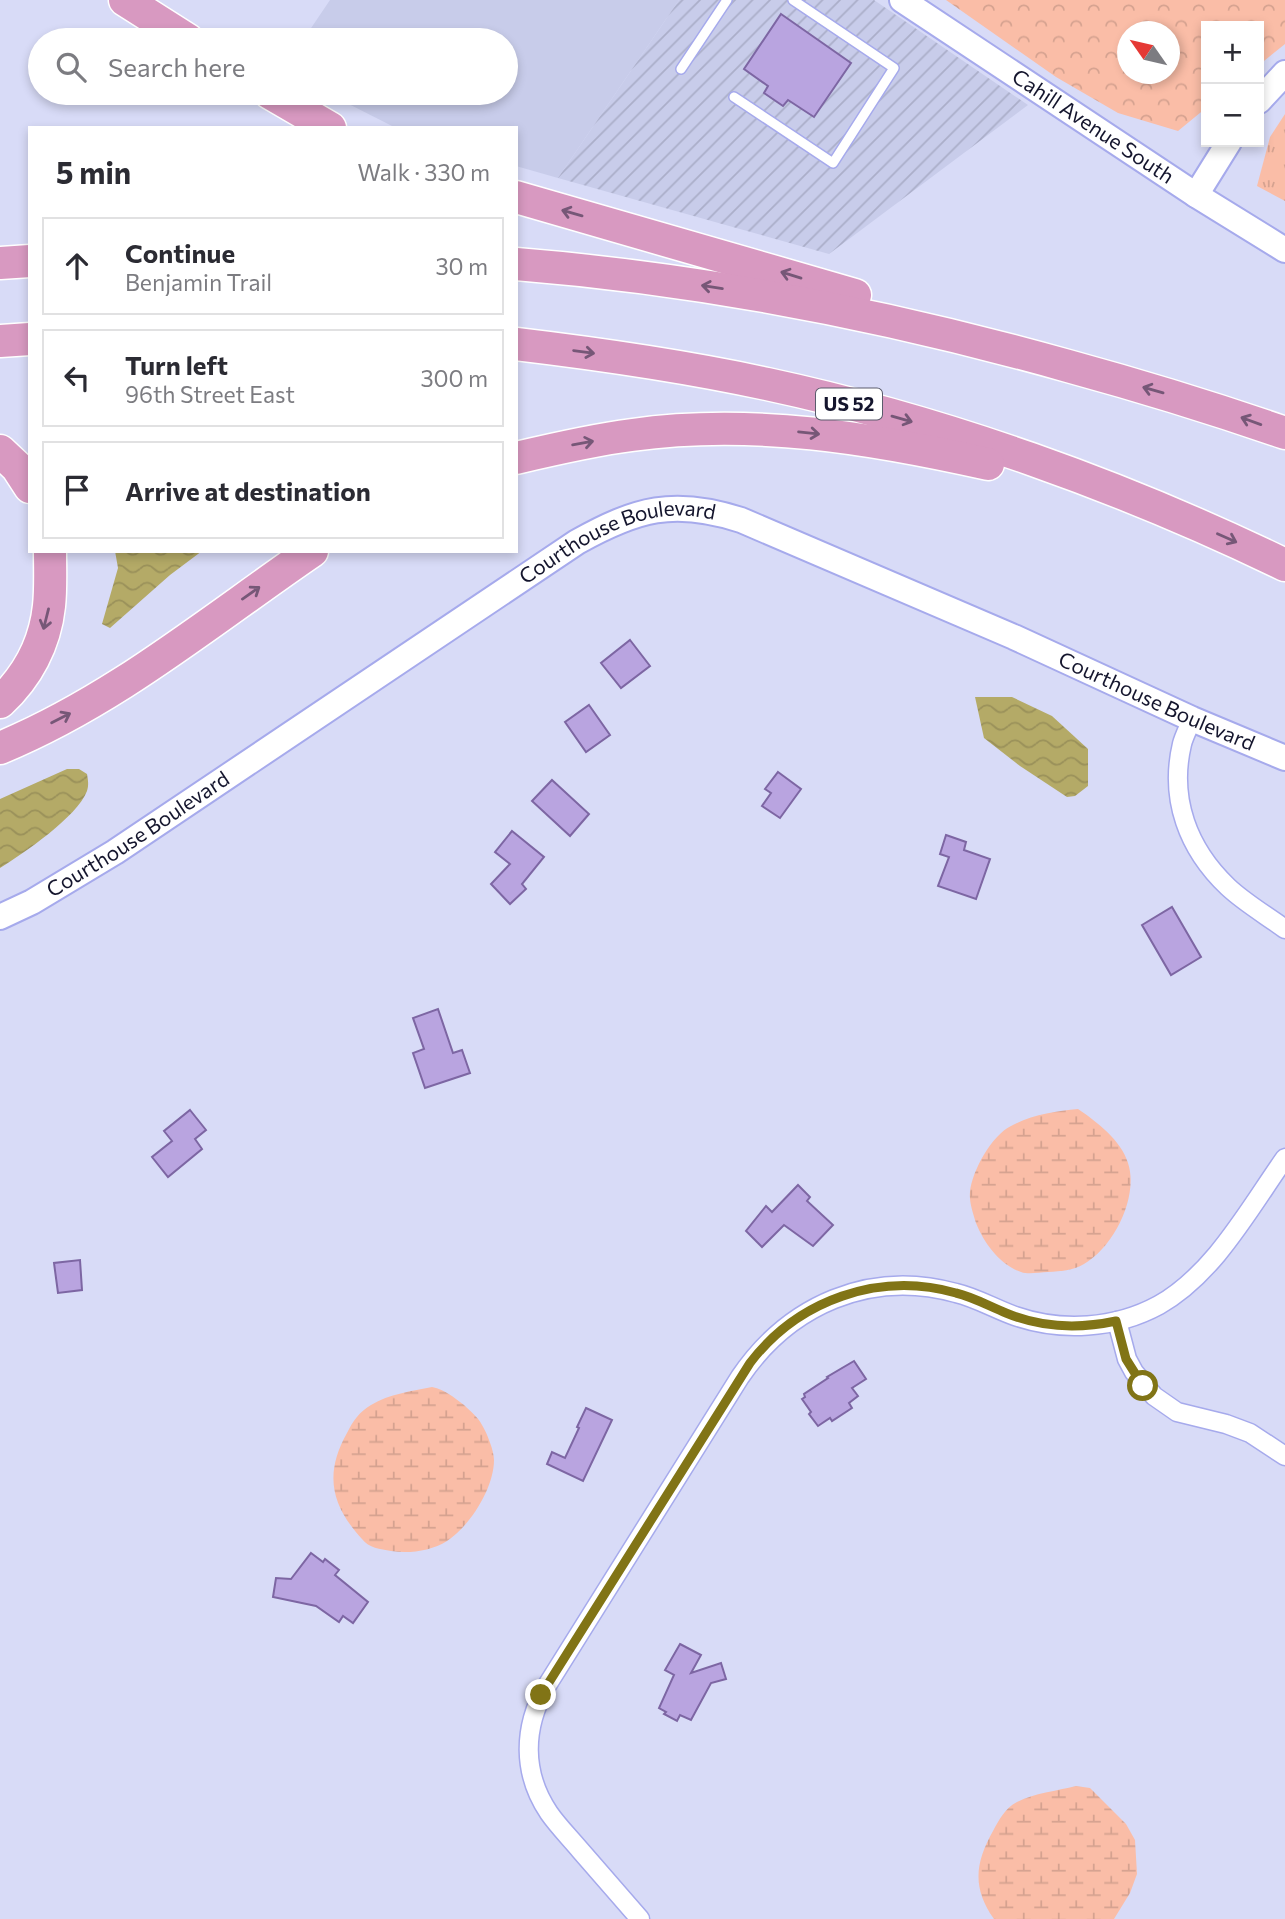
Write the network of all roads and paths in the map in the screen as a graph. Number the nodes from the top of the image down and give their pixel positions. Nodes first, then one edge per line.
1 (125, 0) edge
2 (727, 0) edge
3 (793, 0) edge
4 (902, 0) edge
5 (169, 28) edge
6 (681, 68) dead end
7 (1285, 73) edge
8 (1264, 96) edge
9 (734, 97) dead end
10 (291, 105) edge
11 (327, 126) edge
12 (1226, 147) edge
13 (1196, 195) junction
14 (518, 198) edge
15 (1285, 250) edge
16 (28, 261) edge
17 (0, 263) edge
18 (518, 264) edge
19 (28, 339) edge
20 (0, 341) edge
21 (518, 344) edge
22 (1089, 372) junction
23 (1285, 433) edge
24 (0, 451) edge
25 (518, 458) edge
26 (28, 484) edge
27 (1168, 513) junction
28 (50, 553) edge
29 (309, 553) edge
30 (1285, 565) edge
31 (0, 702) edge
32 (1192, 719) junction
33 (0, 748) edge
34 (1285, 758) edge
35 (0, 918) edge
36 (1285, 929) edge
37 (1285, 1158) edge
38 (1116, 1321) junction
39 (1285, 1456) edge
40 (640, 1919) edge

1 - 5 highway
2 - 6 lane
3 - 9 lane
4 - 13 street, Cahill Avenue South
7 - 8 street
10 - 11 highway
12 - 13 street
13 - 15 street, Cahill Avenue South
22 -> 14 highway
16 - 17 highway
22 -> 18 highway
19 - 20 highway
21 -> 27 highway, US 52
23 -> 22 highway
24 - 26 highway
25 -> 27 highway
27 -> 30 highway, US 52
28 -> 31 highway
33 -> 29 highway
32 - 34 street, Courthouse Boulevard
32 - 35 street, Courthouse Boulevard
32 - 36 street
37 - 38 street
38 - 39 street
38 - 40 street

